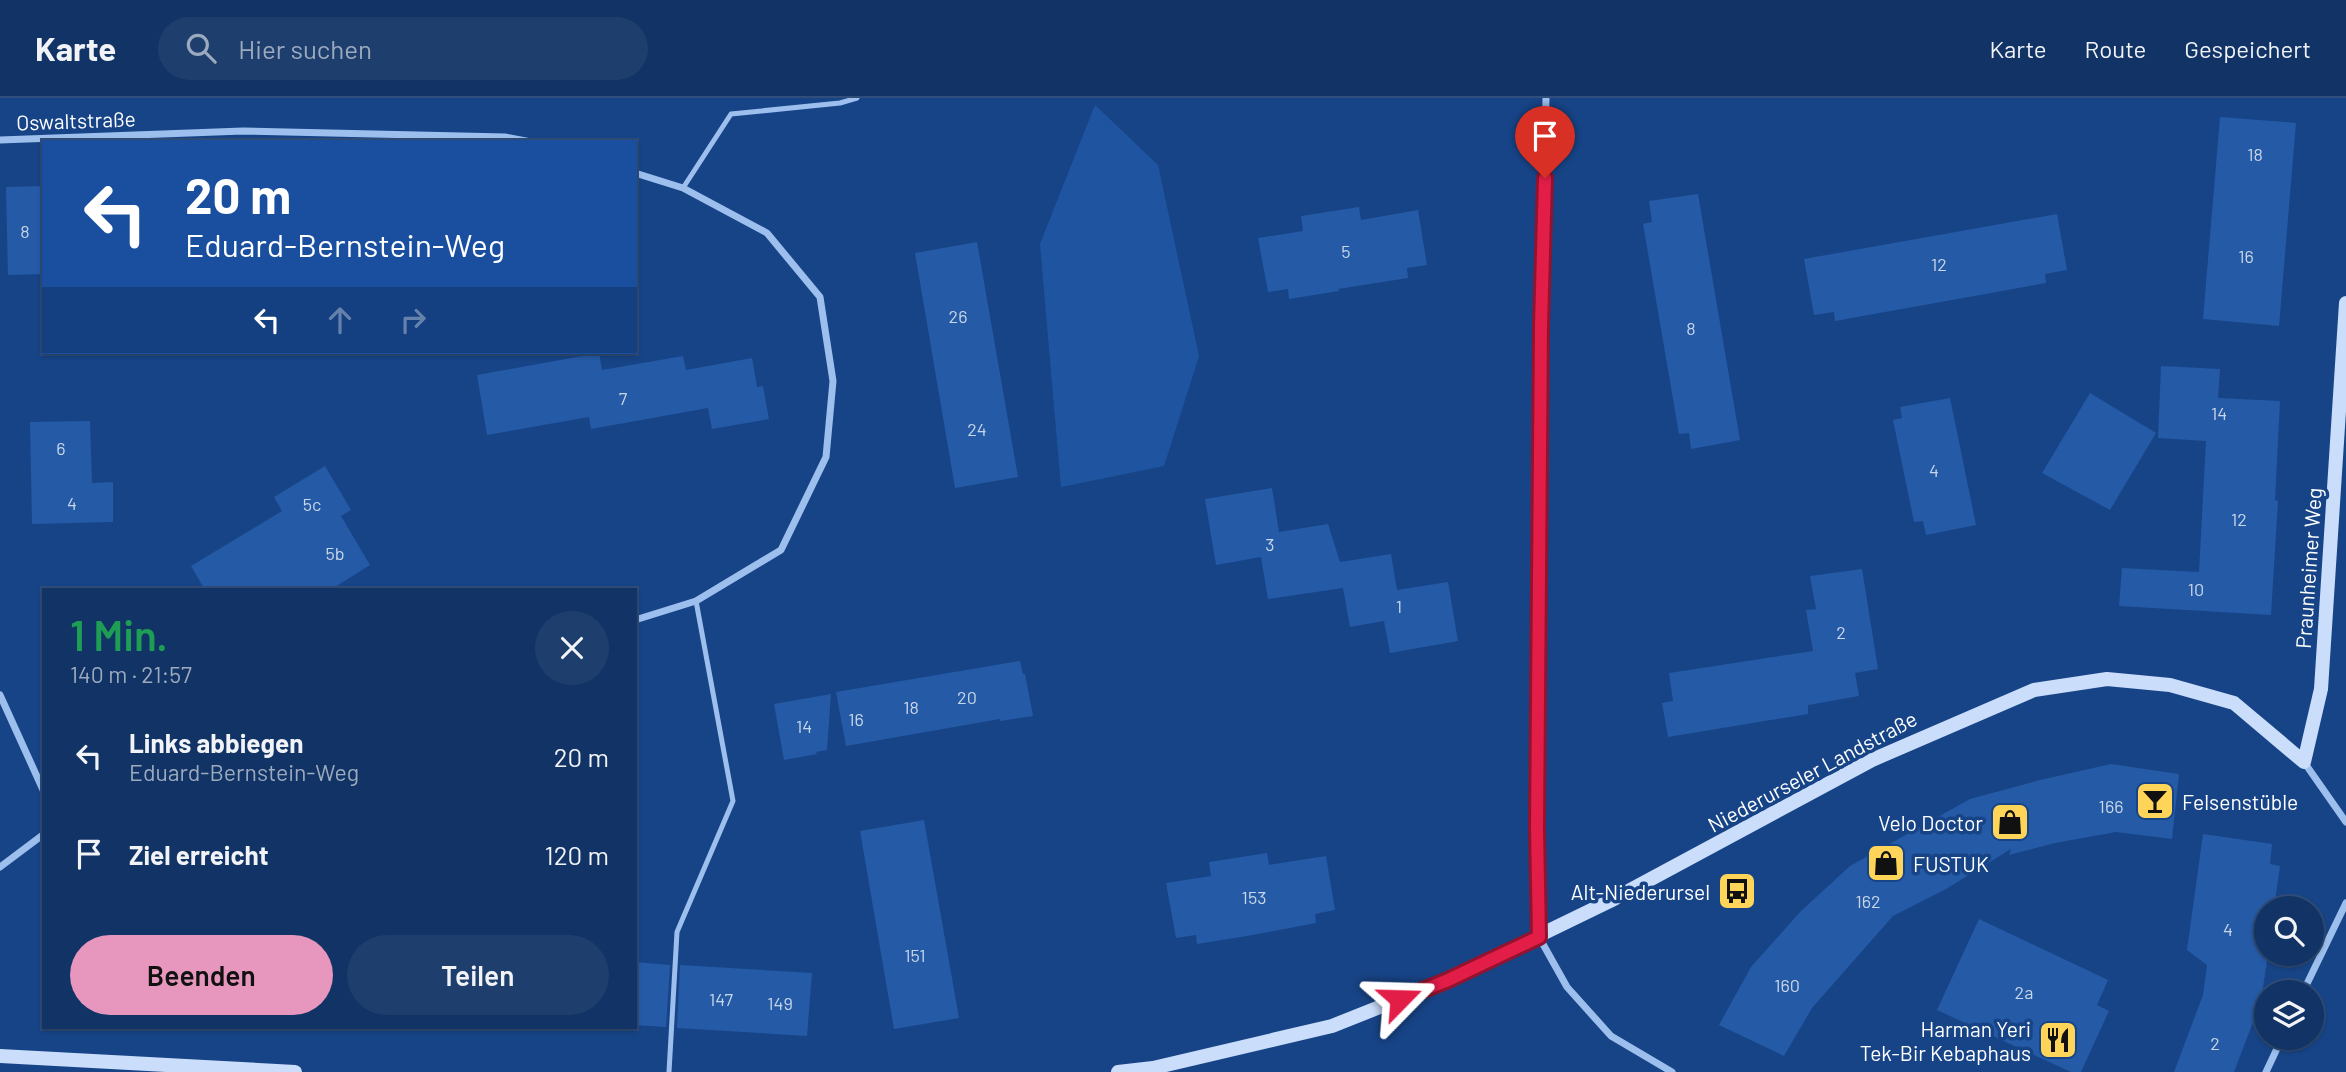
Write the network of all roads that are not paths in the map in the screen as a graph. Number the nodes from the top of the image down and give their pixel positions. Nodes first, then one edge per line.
1 (857, 98) edge
2 (1546, 98) edge
3 (0, 140) edge
4 (521, 140) edge
5 (637, 174) edge
6 (683, 188) junction
7 (2346, 303) edge
8 (696, 601) junction
9 (637, 619) edge
10 (0, 695) edge
11 (2304, 762) junction
12 (42, 788) edge
13 (2346, 822) edge
14 (42, 836) edge
15 (0, 867) edge
16 (2346, 903) edge
17 (1539, 937) junction
18 (2309, 980) edge
19 (2276, 1050) edge
20 (0, 1056) edge
21 (1153, 1070) edge
22 (295, 1072) edge
23 (669, 1072) edge
24 (1118, 1072) edge
25 (1672, 1072) edge
26 (2266, 1072) edge

1 - 6 lane
2 - 17 street
3 - 4 street, Oswaltstraße
5 - 6 street
6 - 8 street
7 - 11 main road, Praunheimer Weg
8 - 9 street
8 - 23 lane
10 - 12 street
11 - 13 street
11 - 17 main road, Niederurseler Landstraße
14 - 15 street
16 - 18 street
17 - 21 main road, Niederurseler Landstraße
17 - 25 street
19 - 26 street
20 - 22 main road
21 - 24 main road, Niederurseler Landstraße

